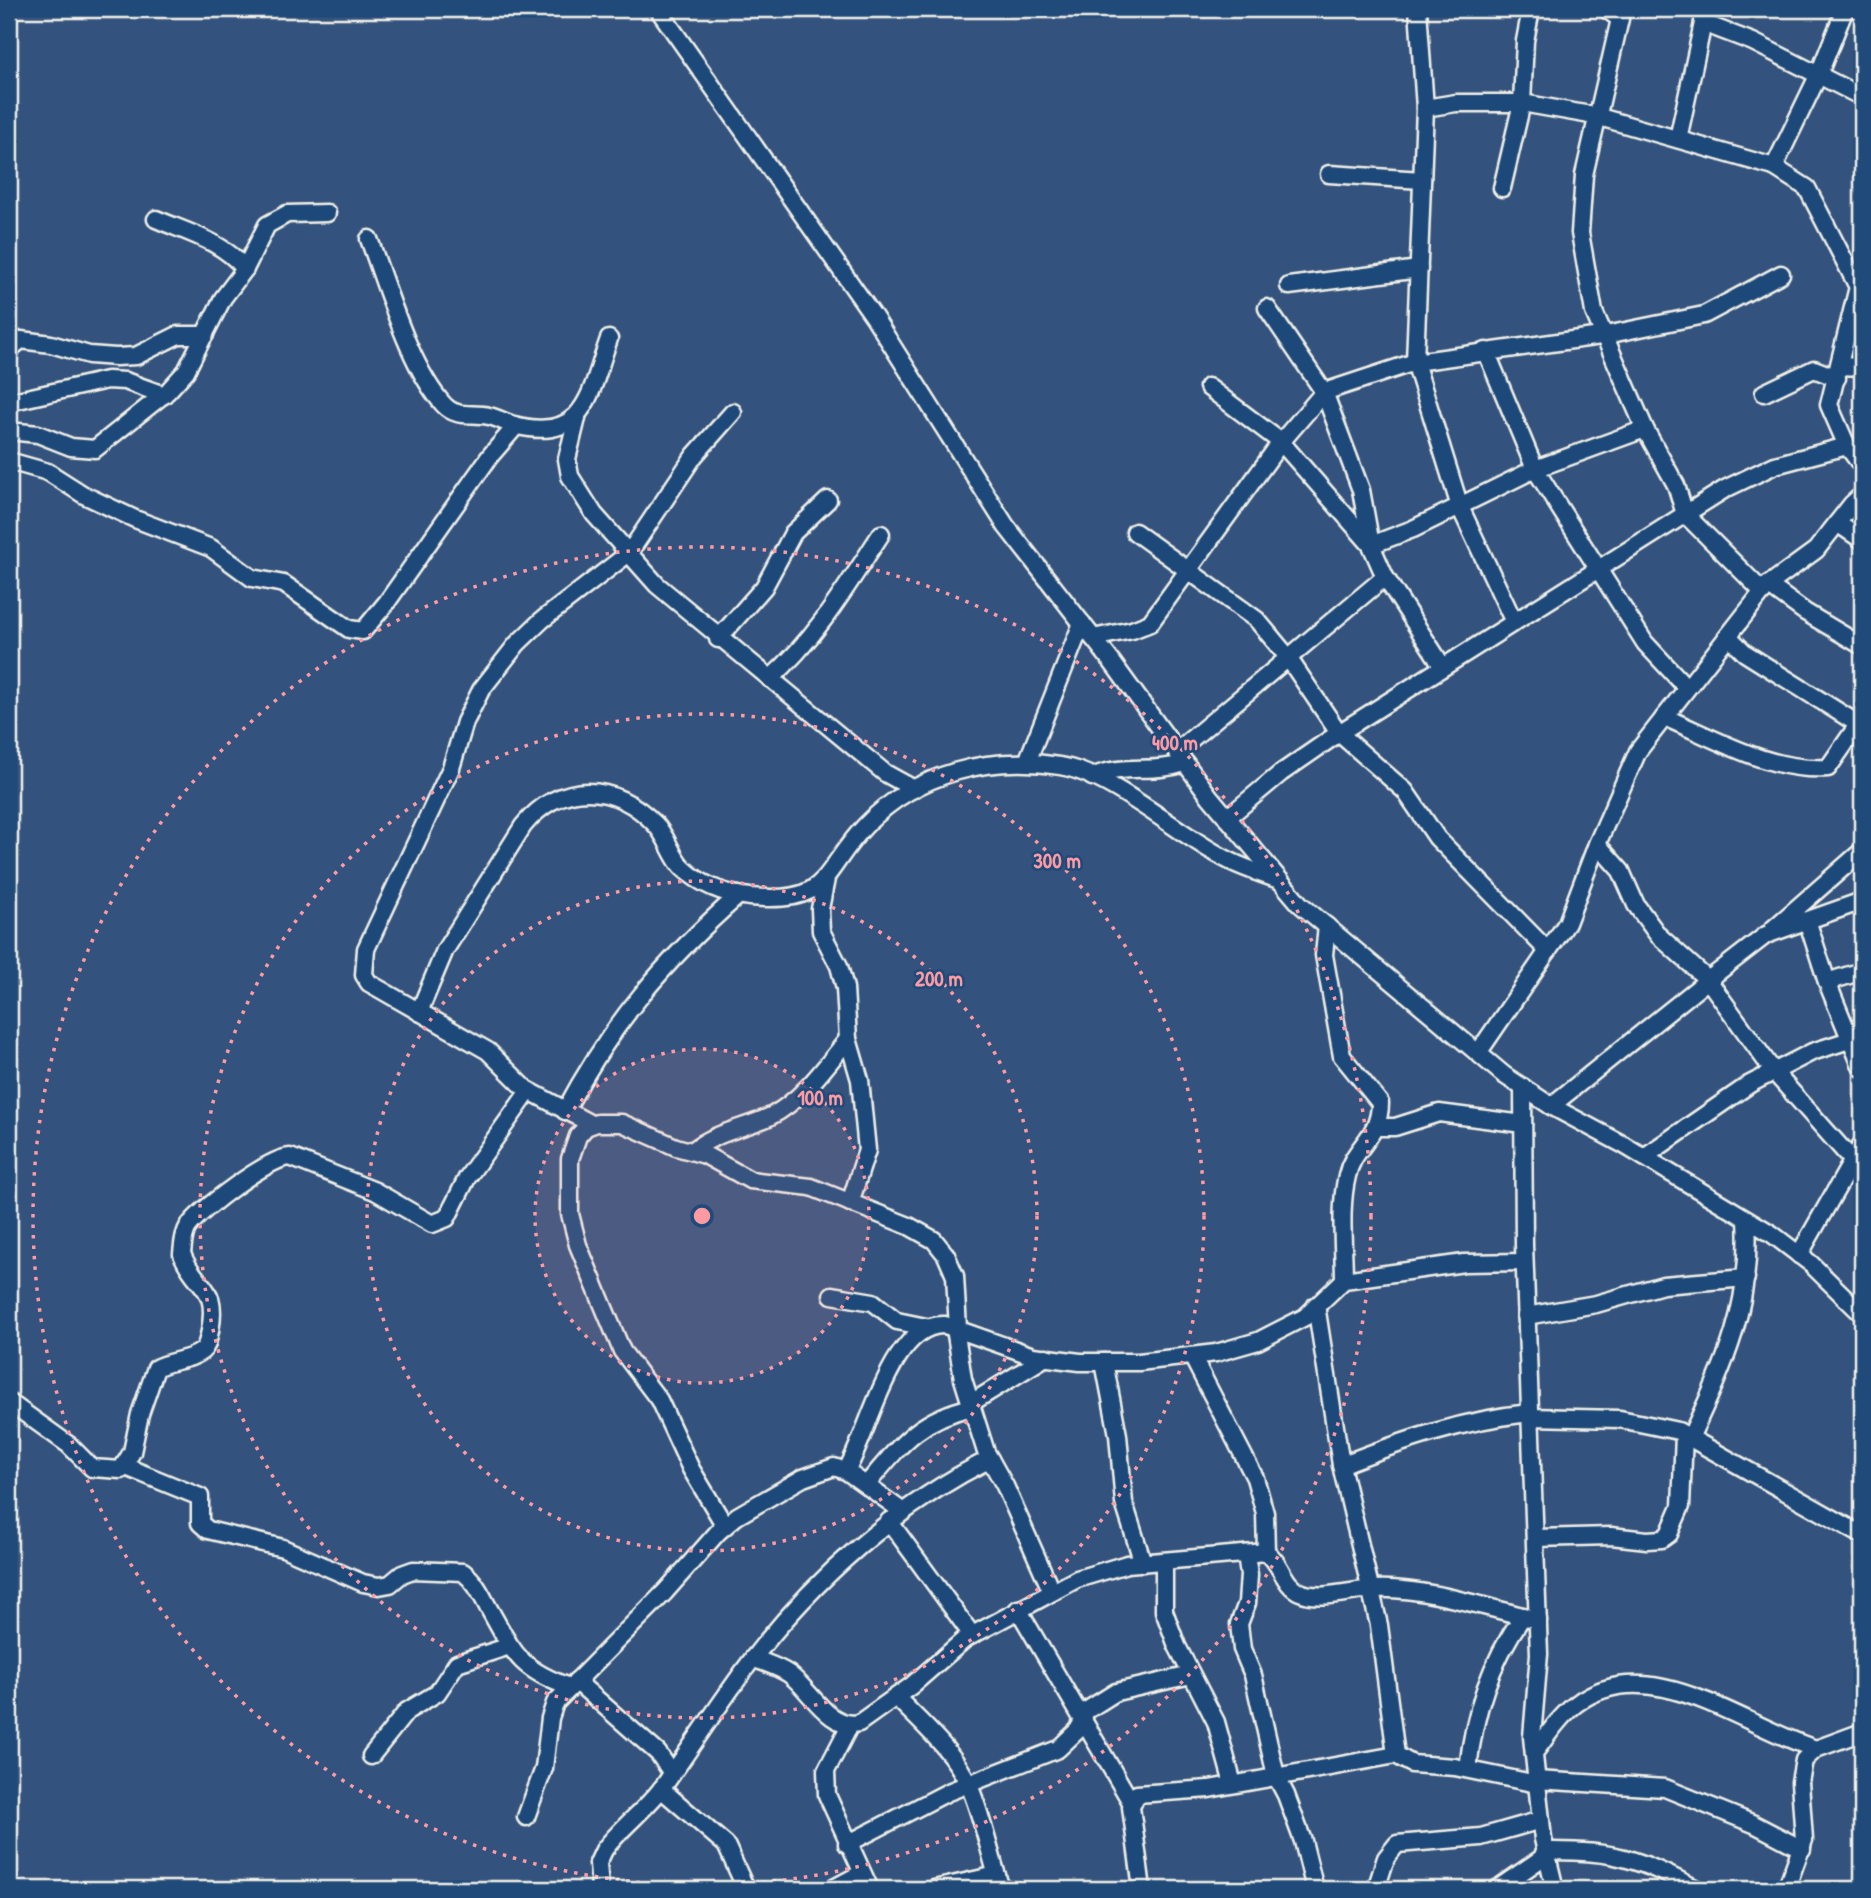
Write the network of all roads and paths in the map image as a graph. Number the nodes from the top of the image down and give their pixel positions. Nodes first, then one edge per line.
1 (657, 9) edge
2 (1418, 9) edge
3 (1531, 9) edge
4 (1606, 9) edge
5 (1845, 9) edge
6 (1703, 16) edge
7 (1818, 76) junction
8 (1862, 97) edge
9 (1522, 103) junction
10 (1425, 108) junction
11 (1596, 116) junction
12 (1678, 139) junction
13 (1774, 167) junction
14 (1329, 174) dead end
15 (1422, 180) junction
16 (1502, 188) dead end
17 (327, 213) dead end
18 (156, 219) dead end
19 (369, 239) dead end
20 (245, 269) junction
21 (1419, 270) junction
22 (1781, 274) dead end
23 (1860, 282) edge
24 (1289, 286) dead end
25 (1267, 308) dead end
26 (205, 335) junction
27 (1601, 336) junction
28 (609, 339) dead end
29 (1486, 351) junction
30 (9, 355) edge
31 (1415, 362) junction
32 (1862, 367) edge
33 (1839, 372) junction
34 (1208, 387) dead end
35 (1324, 392) junction
36 (1764, 393) dead end
37 (164, 395) junction
38 (9, 402) edge
39 (733, 412) dead end
40 (577, 418) junction
41 (516, 426) junction
42 (1645, 429) junction
43 (9, 431) edge
44 (1280, 442) junction
45 (1847, 446) junction
46 (9, 461) edge
47 (1862, 466) edge
48 (1535, 469) junction
49 (1862, 495) edge
50 (828, 500) dead end
51 (1460, 507) junction
52 (1685, 514) junction
53 (1837, 523) junction
54 (1135, 532) dead end
55 (881, 534) dead end
56 (1862, 540) edge
57 (1371, 545) junction
58 (629, 554) junction
59 (1599, 569) junction
60 (1188, 573) junction
61 (1385, 578) junction
62 (1765, 589) junction
63 (1514, 622) junction
64 (1082, 624) junction
65 (1728, 636) junction
66 (1093, 638) junction
67 (718, 639) junction
68 (1862, 646) edge
69 (1287, 656) junction
70 (1443, 667) junction
71 (770, 679) junction
72 (1687, 688) junction
73 (1664, 717) junction
74 (1860, 722) edge
75 (1339, 733) junction
76 (1181, 757) junction
77 (1027, 762) junction
78 (1093, 777) junction
79 (914, 789) junction
80 (1227, 818) junction
81 (1597, 844) junction
82 (1862, 851) edge
83 (827, 879) junction
84 (1280, 880) junction
85 (739, 895) junction
86 (1862, 901) edge
87 (1807, 920) junction
88 (1327, 926) junction
89 (1766, 935) junction
90 (1548, 951) junction
91 (1862, 971) edge
92 (1707, 980) junction
93 (1827, 982) junction
94 (419, 1012) junction
95 (1856, 1038) edge
96 (848, 1039) junction
97 (1478, 1053) junction
98 (1862, 1068) edge
99 (1774, 1072) junction
100 (1523, 1087) junction
101 (529, 1091) junction
102 (1551, 1106) junction
103 (565, 1111) junction
104 (591, 1124) junction
105 (1522, 1124) junction
106 (1377, 1127) junction
107 (1862, 1144) edge
108 (692, 1151) junction
109 (1644, 1157) junction
110 (1857, 1164) edge
111 (850, 1203) junction
112 (1747, 1219) junction
113 (1799, 1255) junction
114 (1524, 1262) junction
115 (1746, 1278) junction
116 (1344, 1280) junction
117 (832, 1295) dead end
118 (1316, 1305) junction
119 (1862, 1314) edge
120 (1526, 1317) junction
121 (926, 1327) junction
122 (956, 1329) junction
123 (1192, 1356) junction
124 (1046, 1357) junction
125 (1104, 1362) junction
126 (9, 1402) edge
127 (971, 1405) junction
128 (1529, 1415) junction
129 (1687, 1436) junction
130 (989, 1459) junction
131 (1340, 1465) junction
132 (124, 1466) junction
133 (846, 1471) junction
134 (867, 1484) junction
135 (895, 1516) junction
136 (725, 1526) junction
137 (1862, 1535) edge
138 (1536, 1538) junction
139 (1266, 1552) junction
140 (1246, 1554) junction
141 (1164, 1562) junction
142 (1143, 1563) junction
143 (1372, 1589) junction
144 (1052, 1592) junction
145 (1018, 1609) junction
146 (1531, 1618) junction
147 (972, 1635) junction
148 (510, 1646) junction
149 (754, 1658) junction
150 (1191, 1675) junction
151 (572, 1684) junction
152 (896, 1697) junction
153 (1082, 1716) junction
154 (849, 1725) junction
155 (1862, 1731) edge
156 (1816, 1748) junction
157 (1534, 1753) junction
158 (1396, 1755) junction
159 (371, 1756) dead end
160 (1468, 1769) junction
161 (672, 1773) junction
162 (1276, 1776) junction
163 (1537, 1782) junction
164 (968, 1783) junction
165 (1233, 1784) junction
166 (661, 1789) junction
167 (1131, 1802) junction
168 (526, 1817) dead end
169 (1541, 1820) junction
170 (847, 1844) junction
171 (1802, 1849) junction
172 (1545, 1851) junction
173 (862, 1873) junction
174 (999, 1882) edge
175 (600, 1889) edge
176 (746, 1889) edge
177 (832, 1889) edge
178 (870, 1889) edge
179 (934, 1889) edge
180 (1142, 1889) edge
181 (1315, 1889) edge
182 (1376, 1889) edge
183 (1497, 1889) edge
184 (1555, 1889) edge
185 (1697, 1889) edge
186 (1786, 1889) edge

1 - 64 street
2 - 10 street
3 - 9 street
4 - 11 street
5 - 7 street
6 - 7 street
6 - 12 street
7 - 8 street
7 - 13 street
9 - 10 street
9 - 11 street
9 - 16 street
10 - 15 street
11 - 12 street
11 - 27 street
12 - 13 street
13 - 23 street
14 - 15 street
15 - 21 street
17 - 20 street
18 - 20 street
19 - 41 street
20 - 26 street
21 - 24 street
21 - 31 street
22 - 27 street
23 - 33 street
25 - 35 street
26 - 30 street
26 - 37 street
27 - 29 street
27 - 42 street
28 - 40 street
29 - 31 street
29 - 48 street
31 - 35 street
31 - 51 street
32 - 33 street
33 - 36 street
33 - 45 street
34 - 44 street
35 - 44 street
35 - 57 street
37 - 38 street
37 - 43 street
39 - 58 street
40 - 41 street
40 - 58 street
41 - 46 street
42 - 48 street
42 - 52 street
44 - 57 street
44 - 60 street
45 - 47 street
45 - 52 street
48 - 51 street
48 - 59 street
49 - 53 street
50 - 67 street
51 - 57 street
51 - 63 street
52 - 59 street
52 - 62 street
53 - 56 street
53 - 62 street
54 - 60 street
55 - 71 street
57 - 61 street
58 - 67 street
58 - 94 street
59 - 63 street
59 - 72 street
60 - 66 street
60 - 69 street
61 - 69 street
61 - 70 street
62 - 65 street
62 - 68 street
63 - 70 street
64 - 66 street
64 - 77 street
65 - 72 street
65 - 74 street
66 - 76 street
67 - 71 street
69 - 75 street
69 - 76 street
70 - 75 street
71 - 79 street
72 - 73 street
73 - 74 street
73 - 81 street
75 - 80 street
75 - 90 street
76 - 78 street
76 - 80 street
77 - 78 street
77 - 79 street
78 - 84 street
79 - 83 street
80 - 84 street
81 - 90 street
81 - 92 street
82 - 89 street
83 - 85 street
83 - 96 street
84 - 88 street
85 - 94 street
85 - 103 street
86 - 87 street
87 - 89 street
87 - 93 street
88 - 97 street
88 - 106 street
89 - 92 street
90 - 97 street
91 - 93 street
92 - 99 street
92 - 102 street
93 - 95 street
94 - 101 street
95 - 98 street
95 - 99 street
96 - 108 street
96 - 111 street
97 - 100 street
99 - 109 street
99 - 110 street
100 - 102 street
100 - 105 street
101 - 103 street
101 - 132 street
102 - 109 street
103 - 104 street
104 - 108 street
104 - 136 street
105 - 106 street
105 - 114 street
106 - 116 street
107 - 110 street
108 - 111 street
109 - 112 street
110 - 113 street
111 - 122 street
112 - 113 street
112 - 115 street
113 - 119 street
114 - 116 street
114 - 120 street
115 - 120 street
115 - 129 street
116 - 118 street
117 - 121 street
118 - 123 street
118 - 131 street
120 - 128 street
121 - 122 street
121 - 133 street
122 - 124 street
122 - 127 street
123 - 125 street
123 - 139 street
124 - 125 street
124 - 127 street
125 - 142 street
126 - 132 street
127 - 130 street
127 - 134 street
128 - 129 street
128 - 131 street
128 - 138 street
129 - 137 street
129 - 138 street
130 - 135 street
130 - 144 street
131 - 143 street
132 - 148 street
133 - 134 street
133 - 136 street
134 - 135 street
135 - 147 street
135 - 149 street
136 - 151 street
138 - 146 street
139 - 140 street
139 - 143 street
140 - 141 street
140 - 162 street
141 - 142 street
141 - 150 street
142 - 144 street
143 - 146 street
143 - 158 street
144 - 145 street
145 - 147 street
145 - 153 street
146 - 157 street
146 - 160 street
147 - 152 street
148 - 151 street
148 - 159 street
149 - 154 street
149 - 161 street
150 - 153 street
150 - 165 street
151 - 161 street
151 - 168 street
152 - 154 street
152 - 164 street
153 - 164 street
153 - 167 street
154 - 170 street
155 - 156 street
156 - 157 street
156 - 171 street
157 - 163 street
158 - 160 street
158 - 162 street
160 - 163 street
161 - 166 street
162 - 165 street
162 - 181 street
163 - 169 street
163 - 171 street
164 - 170 street
164 - 174 street
165 - 167 street
166 - 175 street
166 - 176 street
167 - 180 street
169 - 172 street
169 - 182 street
170 - 173 street
171 - 186 street
172 - 183 street
172 - 184 street
172 - 185 street
173 - 177 street
173 - 178 street
174 - 179 street

